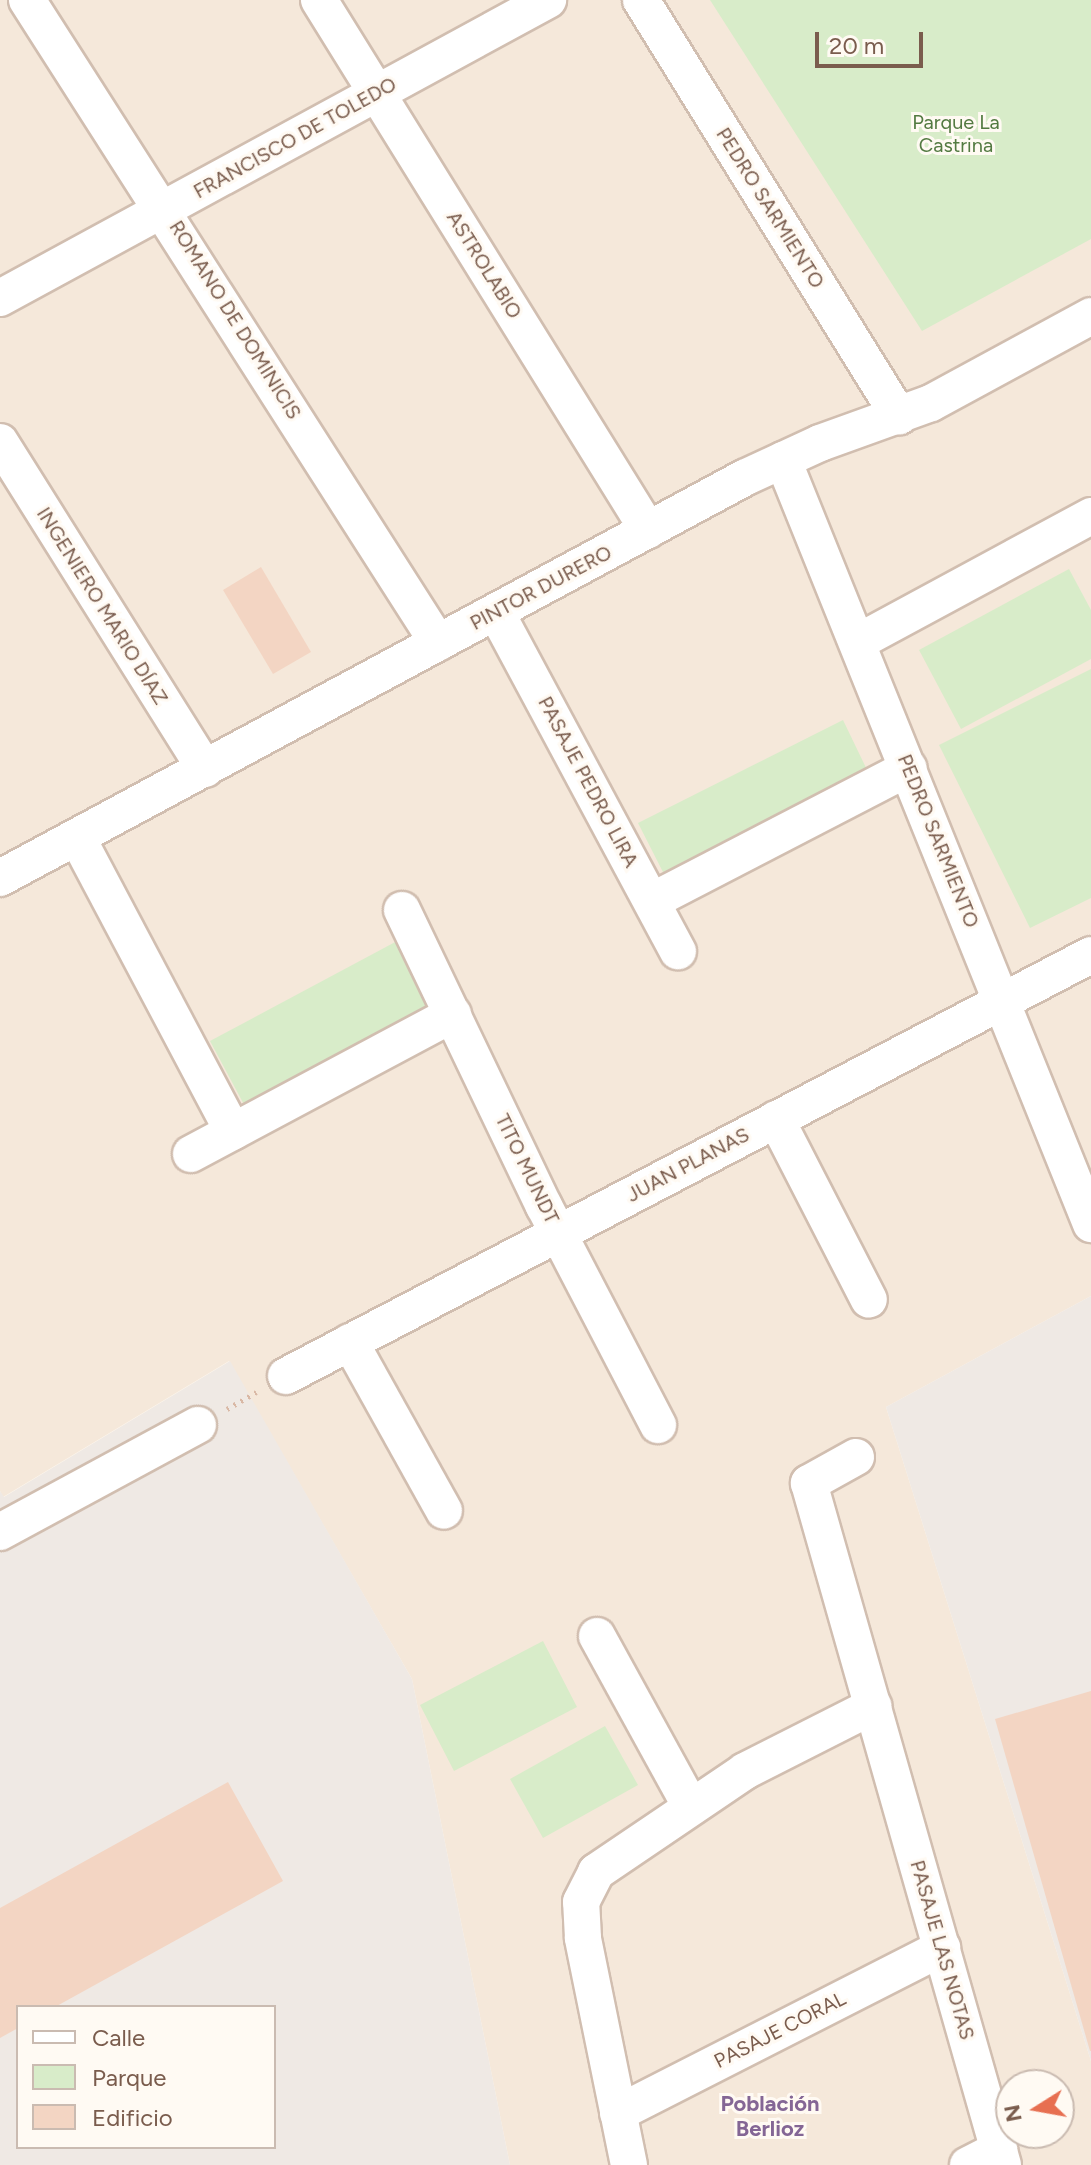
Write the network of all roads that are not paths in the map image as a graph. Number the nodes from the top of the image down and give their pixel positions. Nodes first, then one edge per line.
1 (27, 0) edge
2 (319, 0) edge
3 (548, 0) edge
4 (641, 0) edge
5 (378, 93) junction
6 (165, 209) junction
7 (0, 298) edge
8 (1091, 316) edge
9 (899, 416) junction
10 (0, 442) edge
11 (783, 460) junction
12 (648, 530) junction
13 (1086, 530) edge
14 (496, 612) junction
15 (858, 642) junction
16 (438, 643) junction
17 (909, 768) junction
18 (205, 769) junction
19 (78, 839) junction
20 (0, 878) edge
21 (652, 901) junction
22 (402, 910) dead end
23 (678, 951) dead end
24 (1091, 955) edge
25 (1002, 1001) junction
26 (453, 1014) junction
27 (776, 1119) junction
28 (233, 1132) junction
29 (191, 1154) dead end
30 (1091, 1224) edge
31 (559, 1232) junction
32 (869, 1300) dead end
33 (350, 1342) junction
34 (286, 1376) road end
35 (198, 1425) road end
36 (658, 1425) dead end
37 (856, 1457) dead end
38 (444, 1511) dead end
39 (0, 1532) edge
40 (597, 1636) dead end
41 (877, 1720) junction
42 (690, 1805) junction
43 (942, 1948) junction
44 (618, 2113) junction
45 (990, 2160) edge
46 (629, 2165) edge

1 - 6 street, ROMANO DE DOMINICIS
2 - 5 street, ASTROLABIO
3 - 5 street, FRANCISCO DE TOLEDO
4 - 9 street, PEDRO SARMIENTO
5 - 6 street, FRANCISCO DE TOLEDO
5 - 12 street, ASTROLABIO
6 - 7 street, FRANCISCO DE TOLEDO
6 - 16 street, ROMANO DE DOMINICIS
8 - 9 street, PINTOR DURERO
9 - 11 street, PINTOR DURERO
10 - 18 street, INGENIERO MARIO DÍAZ
11 - 12 street, PINTOR DURERO
11 - 15 street, PEDRO SARMIENTO
12 - 14 street, PINTOR DURERO
13 - 15 street
14 - 16 street, PINTOR DURERO
14 - 21 street, PASAJE PEDRO LIRA
15 - 17 street, PEDRO SARMIENTO
16 - 18 street, PINTOR DURERO
17 - 21 street
17 - 25 street, PEDRO SARMIENTO
18 - 19 street, PINTOR DURERO
19 - 20 street, PINTOR DURERO
19 - 28 street
21 - 23 street, PASAJE PEDRO LIRA
22 - 26 street, TITO MUNDT
24 - 25 street, JUAN PLANAS
25 - 27 street, JUAN PLANAS
25 - 30 street, PEDRO SARMIENTO
26 - 28 street
26 - 31 street, TITO MUNDT
27 - 31 street, JUAN PLANAS
27 - 32 street
28 - 29 street
31 - 33 street, JUAN PLANAS
31 - 36 street, TITO MUNDT
33 - 34 street, JUAN PLANAS
33 - 38 street
35 - 39 street
37 - 41 street, PASAJE LAS NOTAS
40 - 42 street
41 - 42 street
41 - 43 street, PASAJE LAS NOTAS
42 - 44 street
43 - 44 street, PASAJE CORAL
43 - 45 street, PASAJE LAS NOTAS
44 - 46 street

